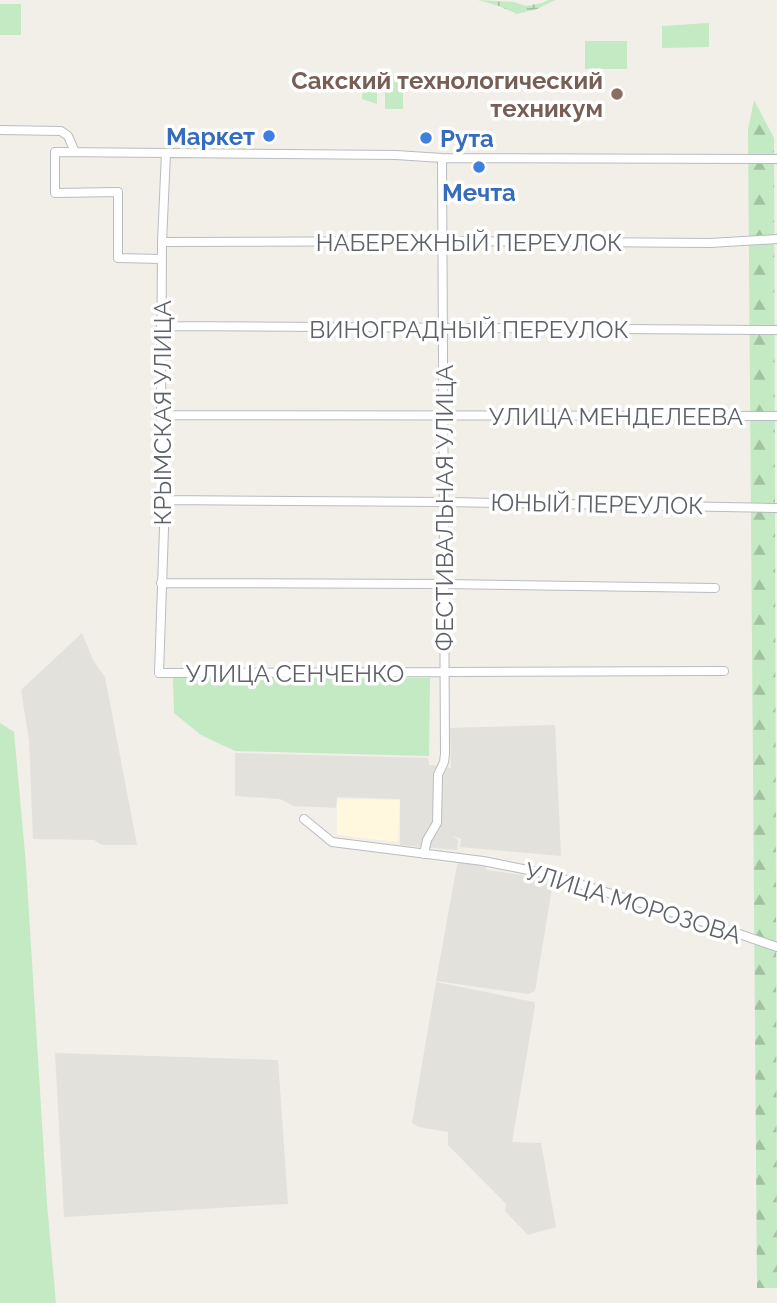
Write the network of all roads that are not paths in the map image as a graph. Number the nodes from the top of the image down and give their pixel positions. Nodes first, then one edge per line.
1 (0, 130) edge
2 (75, 152) junction
3 (166, 153) junction
4 (442, 158) junction
5 (777, 159) edge
6 (777, 239) edge
7 (162, 242) junction
8 (443, 242) junction
9 (161, 259) junction
10 (161, 326) junction
11 (443, 329) junction
12 (777, 330) edge
13 (161, 415) junction
14 (443, 416) junction
15 (777, 416) edge
16 (165, 500) junction
17 (443, 502) junction
18 (777, 508) edge
19 (161, 583) junction
20 (444, 584) junction
21 (715, 588) dead end
22 (724, 671) dead end
23 (159, 673) joint
24 (445, 674) junction
25 (304, 819) dead end
26 (425, 854) junction
27 (777, 947) edge

1 - 2 street
2 - 3 street
2 - 9 street
3 - 4 street
3 - 7 street, КРЫМСКАЯ УЛИЦА
4 - 5 street
4 - 8 street, ФЕСТИВАЛЬНАЯ УЛИЦА
6 - 8 street, НАБЕРЕЖНЫЙ ПЕРЕУЛОК
7 - 8 street, НАБЕРЕЖНЫЙ ПЕРЕУЛОК
7 - 9 street, КРЫМСКАЯ УЛИЦА
8 - 11 street, ФЕСТИВАЛЬНАЯ УЛИЦА
9 - 10 street, КРЫМСКАЯ УЛИЦА
10 - 11 street, ВИНОГРАДНЫЙ ПЕРЕУЛОК
10 - 13 street, КРЫМСКАЯ УЛИЦА
11 - 12 street, ВИНОГРАДНЫЙ ПЕРЕУЛОК
11 - 14 street, ФЕСТИВАЛЬНАЯ УЛИЦА
13 - 14 street, УЛИЦА МЕНДЕЛЕЕВА
13 - 16 street, КРЫМСКАЯ УЛИЦА
14 - 15 street, УЛИЦА МЕНДЕЛЕЕВА
14 - 17 street, ФЕСТИВАЛЬНАЯ УЛИЦА
16 - 17 street, ЮНЫЙ ПЕРЕУЛОК
16 - 19 street, КРЫМСКАЯ УЛИЦА
17 - 18 street, ЮНЫЙ ПЕРЕУЛОК
17 - 20 street, ФЕСТИВАЛЬНАЯ УЛИЦА
19 - 20 street
19 - 23 street, КРЫМСКАЯ УЛИЦА
20 - 21 street
20 - 24 street, ФЕСТИВАЛЬНАЯ УЛИЦА
22 - 24 street, УЛИЦА СЕНЧЕНКО
23 - 24 street, УЛИЦА СЕНЧЕНКО
24 - 26 street, ФЕСТИВАЛЬНАЯ УЛИЦА
25 - 26 street, УЛИЦА МОРОЗОВА
26 - 27 street, УЛИЦА МОРОЗОВА

